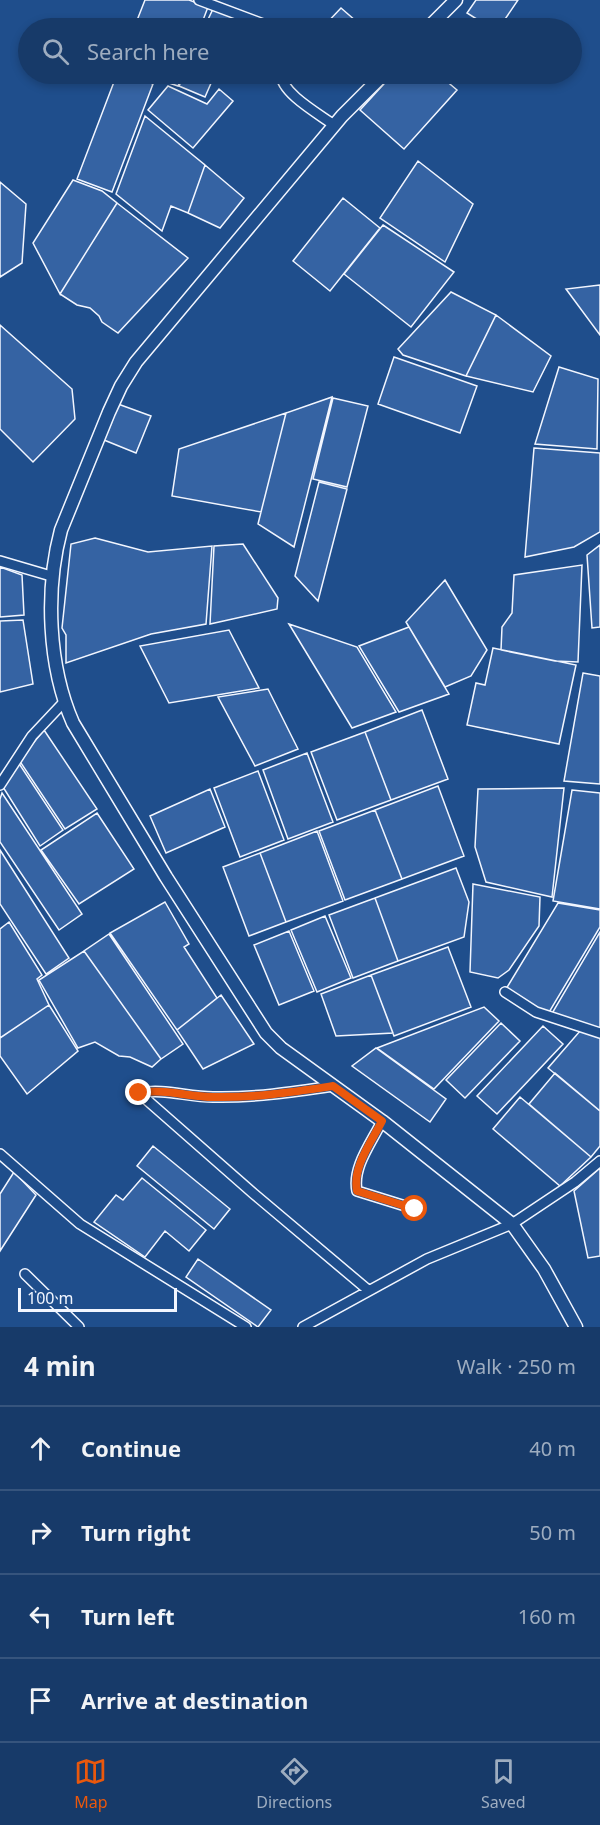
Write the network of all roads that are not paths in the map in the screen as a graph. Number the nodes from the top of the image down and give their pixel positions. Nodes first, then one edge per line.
1 (199, 0) edge
2 (456, 0) edge
3 (249, 18) edge
4 (438, 18) edge
5 (283, 84) edge
6 (374, 84) edge
7 (334, 125) junction
8 (0, 561) edge
9 (51, 576) junction
10 (64, 702) junction
11 (0, 785) edge
12 (505, 992) dead end
13 (600, 1033) edge
14 (333, 1086) junction
15 (382, 1121) junction
16 (0, 1154) edge
17 (600, 1161) edge
18 (415, 1209) dead end
19 (512, 1224) junction
20 (25, 1274) dead end
21 (368, 1290) junction
22 (79, 1327) edge
23 (246, 1327) edge
24 (303, 1327) edge
25 (576, 1327) edge

1 - 3 street
2 - 4 street
5 - 7 street
6 - 7 street
7 - 9 street
8 - 9 street
9 - 10 street
10 - 11 street
10 - 14 street
12 - 13 street
14 - 15 street
14 - 21 street
15 - 18 street
15 - 19 street
16 - 23 street
17 - 19 street
19 - 21 street
19 - 25 street
20 - 22 street
21 - 24 street

